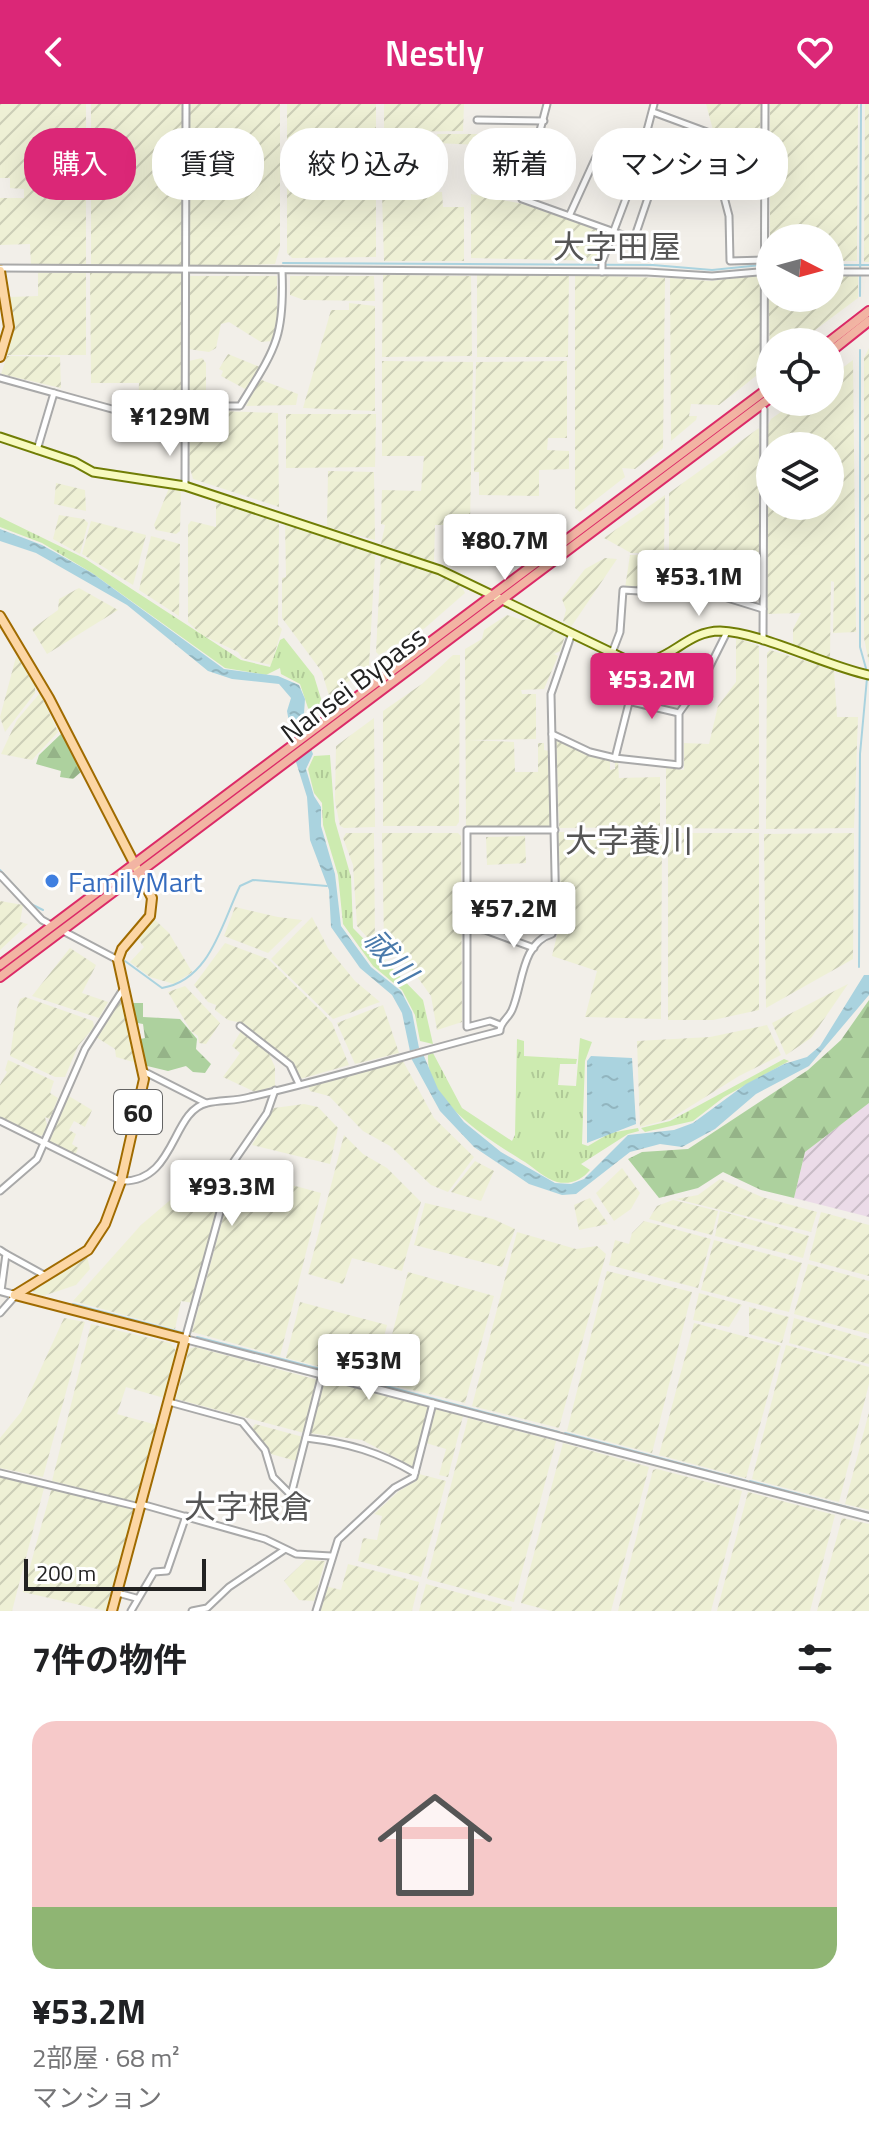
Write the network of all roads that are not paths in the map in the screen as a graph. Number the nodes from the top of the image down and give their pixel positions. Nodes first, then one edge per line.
1 (186, 104) edge
2 (547, 104) edge
3 (654, 104) edge
4 (765, 104) edge
5 (653, 112) junction
6 (477, 120) dead end
7 (544, 121) junction
8 (648, 128) edge
9 (592, 166) edge
10 (624, 200) edge
11 (648, 200) edge
12 (570, 214) junction
13 (766, 224) edge
14 (612, 231) junction
15 (756, 265) edge
16 (602, 267) junction
17 (185, 269) junction
18 (282, 269) junction
19 (756, 269) edge
20 (0, 270) edge
21 (869, 311) edge
22 (869, 321) edge
23 (844, 330) edge
24 (844, 341) edge
25 (0, 357) edge
26 (0, 378) edge
27 (54, 393) junction
28 (756, 394) edge
29 (185, 406) junction
30 (756, 409) edge
31 (764, 416) edge
32 (184, 429) junction
33 (0, 437) edge
34 (37, 451) junction
35 (185, 486) junction
36 (493, 594) junction
37 (505, 598) junction
38 (763, 609) junction
39 (0, 616) edge
40 (727, 632) junction
41 (572, 633) junction
42 (763, 642) junction
43 (612, 653) junction
44 (639, 663) junction
45 (866, 674) edge
46 (632, 702) junction
47 (679, 713) junction
48 (339, 717) junction
49 (552, 734) junction
50 (615, 758) junction
51 (255, 780) junction
52 (555, 830) junction
53 (133, 864) junction
54 (139, 874) junction
55 (0, 875) edge
56 (52, 925) junction
57 (467, 928) junction
58 (63, 931) junction
59 (534, 948) junction
60 (118, 960) junction
61 (0, 965) edge
62 (0, 977) edge
63 (122, 991) junction
64 (500, 1025) junction
65 (240, 1026) dead end
66 (142, 1071) junction
67 (299, 1084) junction
68 (276, 1089) junction
69 (206, 1103) junction
70 (0, 1121) edge
71 (43, 1146) junction
72 (121, 1181) junction
73 (0, 1191) edge
74 (3, 1252) edge
75 (47, 1276) junction
76 (1, 1291) edge
77 (15, 1295) junction
78 (0, 1313) edge
79 (185, 1339) junction
80 (322, 1374) junction
81 (168, 1402) junction
82 (433, 1403) junction
83 (306, 1438) junction
84 (0, 1473) edge
85 (415, 1473) junction
86 (140, 1506) junction
87 (186, 1516) junction
88 (869, 1517) edge
89 (284, 1550) junction
90 (331, 1556) junction
91 (117, 1592) junction
92 (136, 1598) junction
93 (112, 1611) edge
94 (131, 1611) edge
95 (192, 1611) edge
96 (316, 1611) edge

1 - 17 street
2 - 7 street
3 - 5 street
4 - 13 street
5 - 8 street
5 - 15 street
6 - 7 street
7 - 12 street
9 - 12 street
10 - 14 street
11 - 14 street
12 - 14 street
14 - 16 street
16 - 18 street
16 - 19 street
17 - 18 street
17 - 20 street
17 - 29 street
18 - 29 street
20 - 25 main road
21 - 23 highway
22 - 24 highway
26 - 27 street
27 - 32 street
27 - 34 street
28 - 36 highway, Nansei Bypass
29 - 32 street
30 - 37 highway, Nansei Bypass
31 - 38 street
32 - 35 street
33 - 34 main road
34 - 35 main road
35 - 36 main road
36 - 37 main road
36 - 48 highway, Nansei Bypass
37 - 41 main road
37 - 48 highway, Nansei Bypass
38 - 42 street
38 - 43 street
39 - 53 main road
40 - 42 main road
40 - 44 main road
40 - 47 street
41 - 43 main road
41 - 49 street
42 - 45 main road
43 - 44 main road
44 - 46 street
46 - 47 street
46 - 50 street
47 - 50 street
48 - 51 highway, Nansei Bypass
49 - 50 street
49 - 52 street
51 - 53 highway, Nansei Bypass
51 - 54 highway, Nansei Bypass
52 - 57 street
52 - 59 street
53 - 54 main road
53 - 56 highway, Nansei Bypass
54 - 58 highway, Nansei Bypass
54 - 60 main road
55 - 56 street
56 - 61 highway, Nansei Bypass
57 - 59 street
57 - 64 street
58 - 60 street
58 - 62 highway, Nansei Bypass
59 - 64 street
60 - 63 main road, 60
63 - 66 main road, 60
63 - 71 street
64 - 67 street
65 - 67 street
66 - 69 street
66 - 72 main road, 60
67 - 68 street
68 - 69 street
68 - 79 street
69 - 72 street
70 - 71 street
71 - 72 street
71 - 73 street
72 - 75 main road, 60
74 - 75 street
74 - 76 street
75 - 77 main road, 60
76 - 77 street
77 - 78 street
77 - 79 main road
79 - 80 street
79 - 81 main road
80 - 82 street
80 - 83 street
81 - 83 street
81 - 86 main road
82 - 85 street
82 - 88 street
83 - 85 street
84 - 86 street
85 - 90 street
86 - 87 street
86 - 91 main road
87 - 89 street
87 - 92 street
89 - 90 street
89 - 95 street
90 - 96 street
91 - 92 street
91 - 93 main road
92 - 94 street

